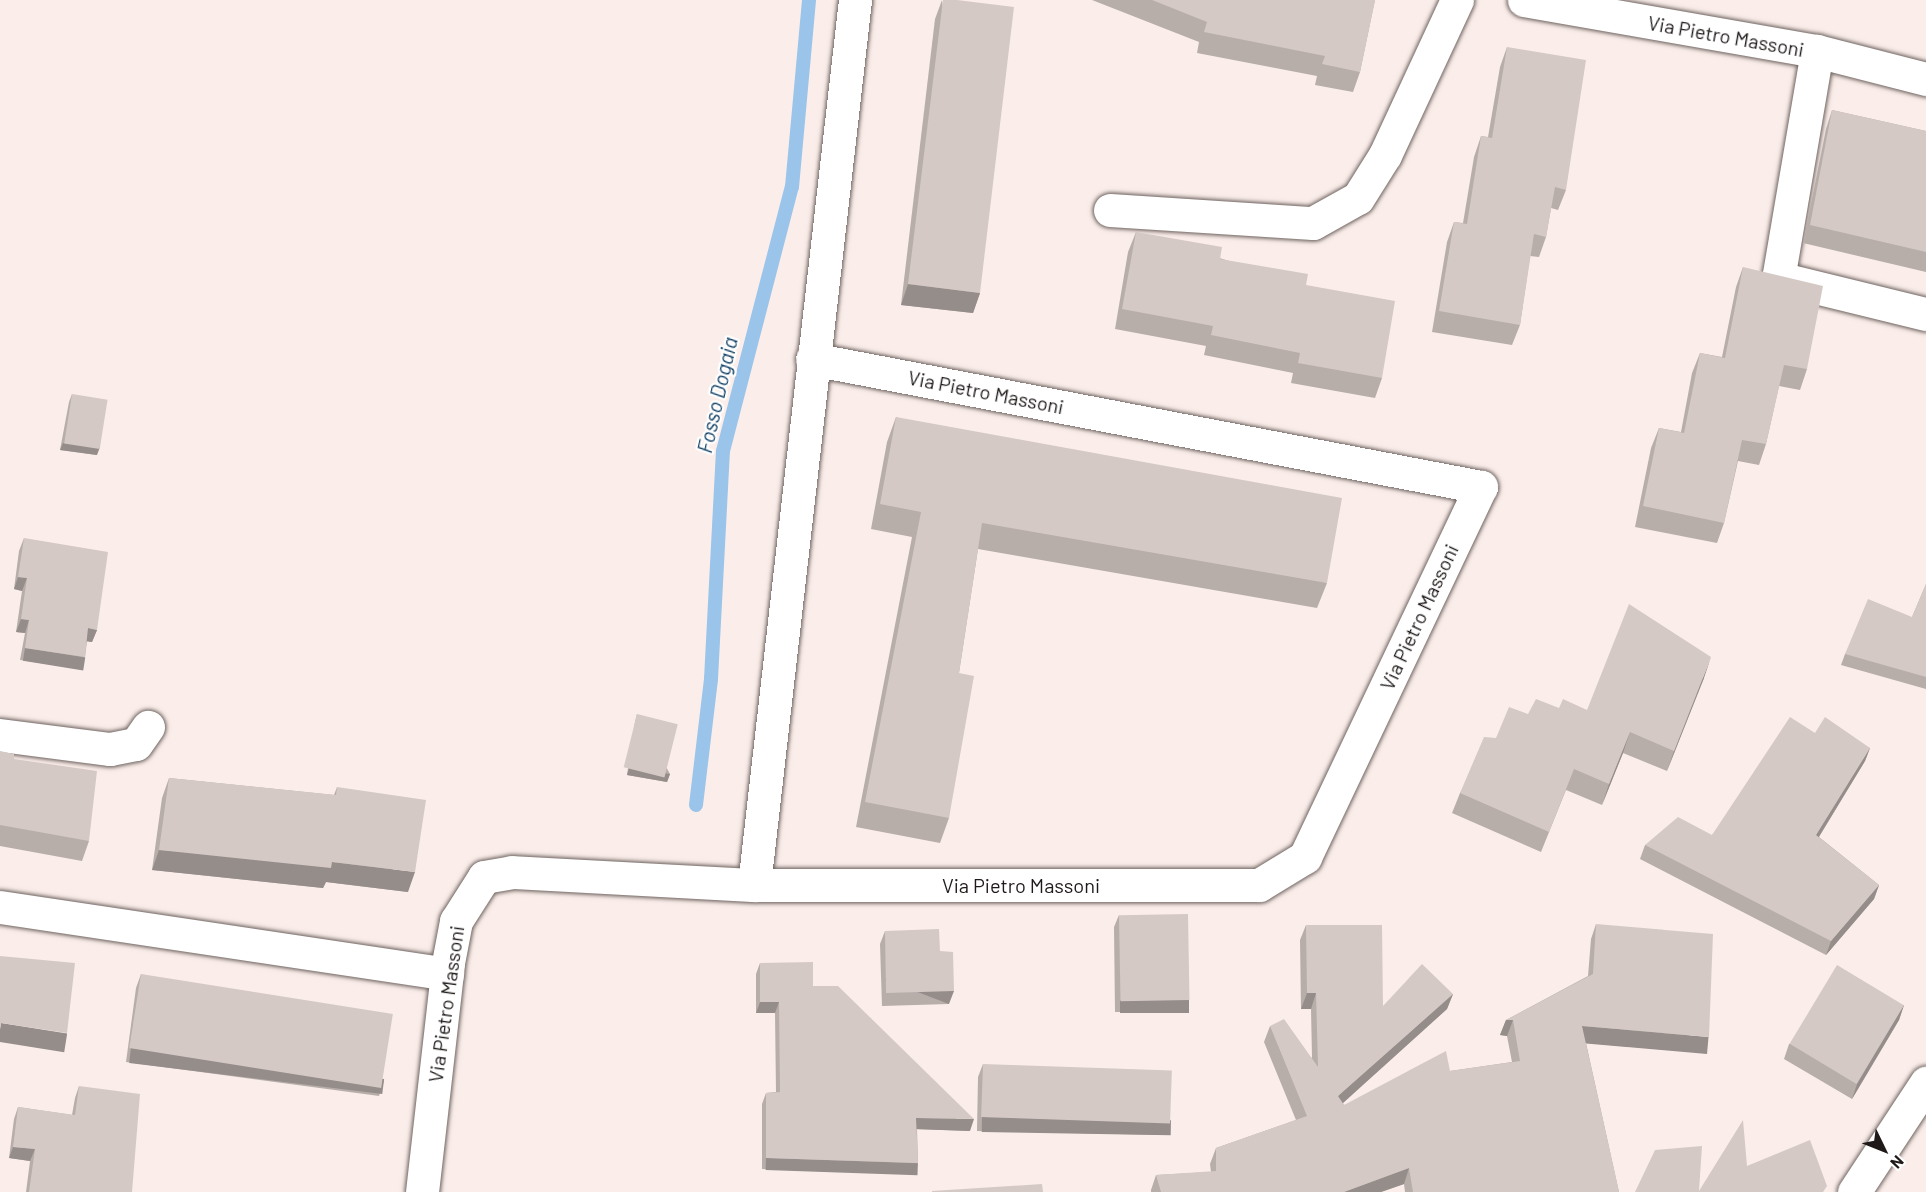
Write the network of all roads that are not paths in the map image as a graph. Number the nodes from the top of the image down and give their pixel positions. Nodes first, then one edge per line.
1 (855, 0) edge
2 (1457, 0) edge
3 (1524, 0) edge
4 (1817, 51) junction
5 (1926, 79) edge
6 (1110, 210) dead end
7 (1926, 314) edge
8 (812, 359) junction
9 (148, 727) dead end
10 (0, 735) edge
11 (754, 885) junction
12 (0, 907) edge
13 (447, 974) junction
14 (1926, 1083) edge
15 (422, 1192) edge
16 (1854, 1192) edge

1 - 8 street
2 - 6 street
3 - 4 street, Via Pietro Massoni
4 - 5 street, Via Pietro Massoni
4 - 7 street
8 - 11 street
8 - 11 street, Via Pietro Massoni
9 - 10 street
11 - 13 street, Via Pietro Massoni
12 - 13 street
13 - 15 street, Via Pietro Massoni
14 - 16 street

